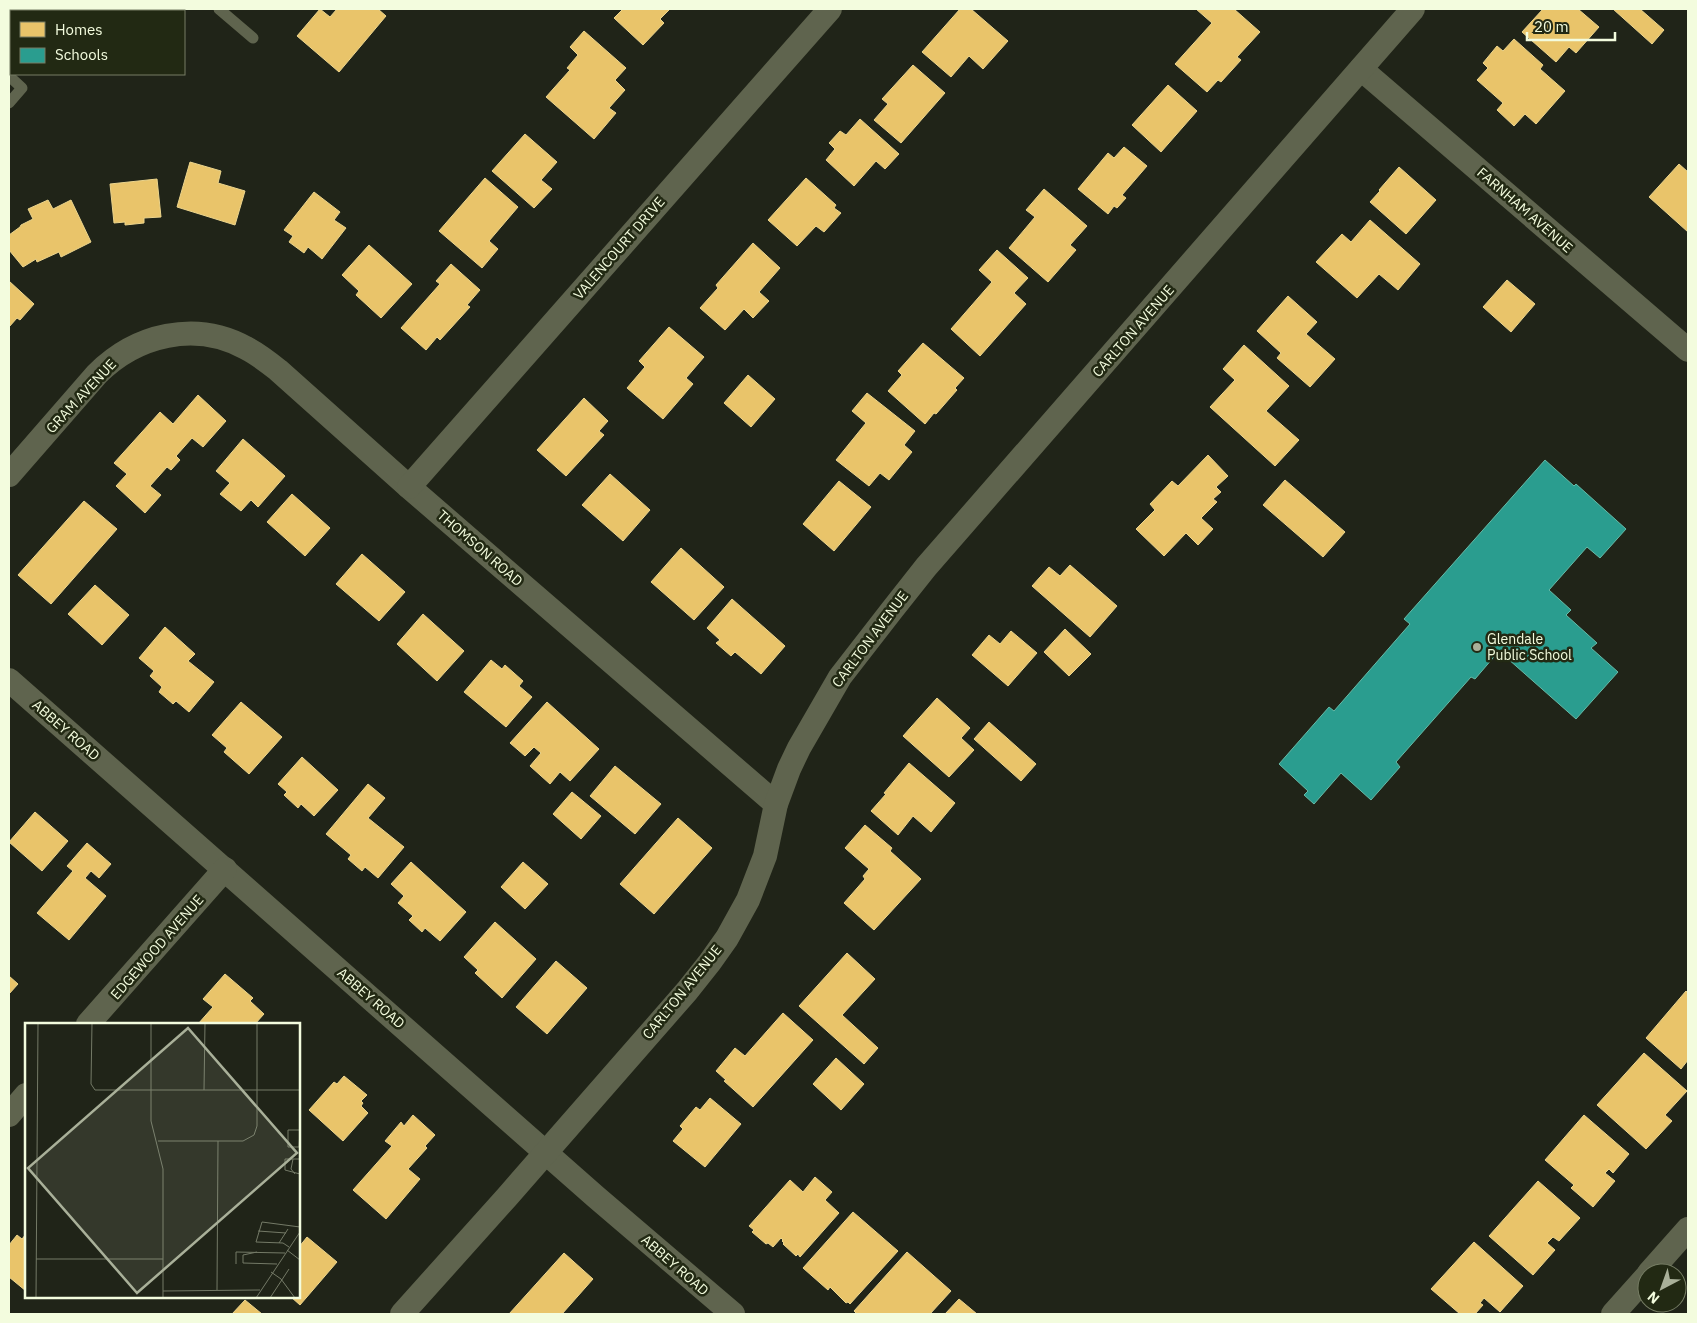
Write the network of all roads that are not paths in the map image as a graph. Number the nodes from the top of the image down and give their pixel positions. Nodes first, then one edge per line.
1 (219, 9) edge
2 (830, 9) edge
3 (1413, 9) edge
4 (253, 38) dead end
5 (1361, 69) junction
6 (9, 76) edge
7 (9, 103) edge
8 (166, 336) joint
9 (1688, 350) edge
10 (9, 475) edge
11 (409, 487) junction
12 (9, 680) edge
13 (776, 804) junction
14 (225, 869) junction
15 (89, 1023) edge
16 (25, 1096) edge
17 (9, 1114) edge
18 (545, 1152) junction
19 (1688, 1229) edge
20 (1658, 1263) edge
21 (1637, 1287) edge
22 (402, 1314) edge
23 (733, 1314) edge
24 (1613, 1314) edge

1 - 4 lane
2 - 11 street, VALENCOURT DRIVE
3 - 5 street, CARLTON AVENUE
5 - 9 street, FARNHAM AVENUE
5 - 13 street, CARLTON AVENUE
6 - 7 lane
8 - 10 street, GRAM AVENUE
8 - 11 street, THOMSON ROAD
11 - 13 street, THOMSON ROAD
12 - 14 street, ABBEY ROAD
13 - 18 street, CARLTON AVENUE
14 - 15 street, EDGEWOOD AVENUE
14 - 18 street, ABBEY ROAD
16 - 17 street
18 - 22 street, CARLTON AVENUE
18 - 23 street, ABBEY ROAD
19 - 20 street
21 - 24 street

